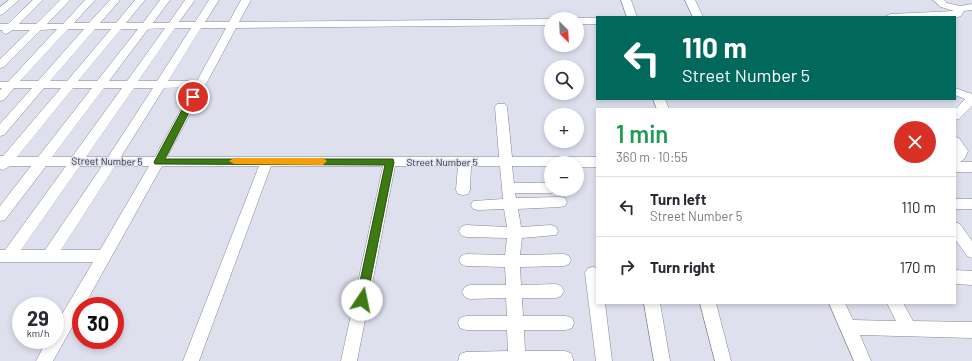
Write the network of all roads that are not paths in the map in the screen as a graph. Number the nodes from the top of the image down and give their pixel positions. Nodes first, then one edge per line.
1 (14, 0) edge
2 (38, 0) edge
3 (65, 0) edge
4 (90, 0) edge
5 (115, 0) edge
6 (140, 0) edge
7 (165, 0) edge
8 (190, 0) edge
9 (214, 0) edge
10 (246, 0) edge
11 (626, 0) edge
12 (690, 0) edge
13 (938, 0) edge
14 (972, 6) edge
15 (960, 9) junction
16 (0, 12) edge
17 (632, 16) edge
18 (698, 16) edge
19 (913, 16) edge
20 (584, 21) edge
21 (596, 21) edge
22 (544, 22) edge
23 (199, 25) junction
24 (232, 25) junction
25 (92, 26) junction
26 (171, 26) junction
27 (5, 27) edge
28 (36, 27) junction
29 (66, 27) junction
30 (118, 27) junction
31 (146, 27) junction
32 (0, 36) edge
33 (0, 65) edge
34 (161, 84) junction
35 (200, 84) junction
36 (0, 85) edge
37 (12, 85) junction
38 (42, 85) junction
39 (70, 85) junction
40 (101, 85) junction
41 (130, 85) junction
42 (956, 91) edge
43 (0, 97) edge
44 (972, 98) edge
45 (501, 107) dead end
46 (956, 115) edge
47 (0, 132) edge
48 (956, 142) edge
49 (956, 159) edge
50 (77, 160) junction
51 (42, 161) junction
52 (112, 161) junction
53 (267, 161) junction
54 (158, 162) junction
55 (390, 162) junction
56 (465, 162) junction
57 (505, 162) junction
58 (596, 162) edge
59 (2, 164) edge
60 (956, 167) edge
61 (972, 167) edge
62 (508, 188) junction
63 (544, 188) edge
64 (463, 190) dead end
65 (560, 202) dead end
66 (511, 204) junction
67 (956, 204) edge
68 (972, 204) edge
69 (478, 205) dead end
70 (0, 216) edge
71 (956, 229) edge
72 (466, 230) dead end
73 (551, 232) dead end
74 (515, 233) junction
75 (972, 252) edge
76 (50, 255) junction
77 (5, 256) edge
78 (105, 256) junction
79 (466, 260) dead end
80 (564, 260) dead end
81 (512, 261) junction
82 (594, 273) dead end
83 (956, 278) edge
84 (972, 278) edge
85 (515, 291) junction
86 (556, 291) dead end
87 (596, 291) edge
88 (470, 292) dead end
89 (598, 304) edge
90 (652, 304) edge
91 (708, 304) edge
92 (837, 304) edge
93 (896, 304) edge
94 (466, 323) dead end
95 (566, 323) dead end
96 (516, 324) junction
97 (848, 327) junction
98 (909, 329) junction
99 (972, 330) edge
100 (566, 359) dead end
101 (466, 360) dead end
102 (517, 360) edge
103 (44, 361) edge
104 (191, 361) edge
105 (349, 361) edge
106 (604, 361) edge
107 (662, 361) edge
108 (724, 361) edge
109 (863, 361) edge

1 - 16 street
2 - 27 street
3 - 28 street
4 - 29 street
5 - 25 street
6 - 30 street
7 - 31 street
8 - 26 street
9 - 23 street
10 - 24 street
11 - 17 street
12 - 18 street
13 - 15 street
14 - 15 street
15 - 19 street
20 - 21 street
22 - 24 street
23 - 24 street
23 - 26 street
23 - 34 street
24 - 35 street
25 - 29 street
25 - 30 street
25 - 38 street
26 - 31 street
26 - 41 street
27 - 28 street
27 - 32 street
28 - 29 street
28 - 33 street
29 - 37 street
30 - 31 street
30 - 39 street
31 - 40 street
34 - 35 street
34 - 41 street
34 - 52 street
35 - 54 street
36 - 37 street
37 - 38 street
37 - 43 street
38 - 39 street
38 - 47 street
39 - 40 street
39 - 59 street
40 - 41 street
40 - 51 street
41 - 50 street
42 - 44 street
44 - 46 street
45 - 57 street
48 - 49 street
50 - 51 street, Street Number 5
50 - 52 street, Street Number 5
50 - 77 street
51 - 59 street, Street Number 5
51 - 70 street
52 - 54 street, Street Number 5
52 - 76 street
53 - 54 street, Street Number 5
53 - 55 street, Street Number 5
53 - 104 street
54 - 78 street
55 - 56 street, Street Number 5
55 - 105 street
56 - 57 street, Street Number 5
56 - 64 street
57 - 58 street, Street Number 5
57 - 62 street
60 - 61 street
62 - 63 street
62 - 66 street
65 - 66 street
66 - 69 street
66 - 74 street
67 - 68 street
71 - 75 street
72 - 74 street
73 - 74 street
74 - 81 street
76 - 77 street
76 - 78 street
78 - 103 street
79 - 81 street
80 - 81 street
81 - 85 street
82 - 87 street
83 - 84 street
85 - 86 street
85 - 88 street
85 - 96 street
89 - 106 street
90 - 107 street
91 - 108 street
92 - 97 street
93 - 98 street
94 - 96 street
95 - 96 street
96 - 102 street
97 - 98 street
97 - 109 street
98 - 99 street
100 - 102 street
101 - 102 street

